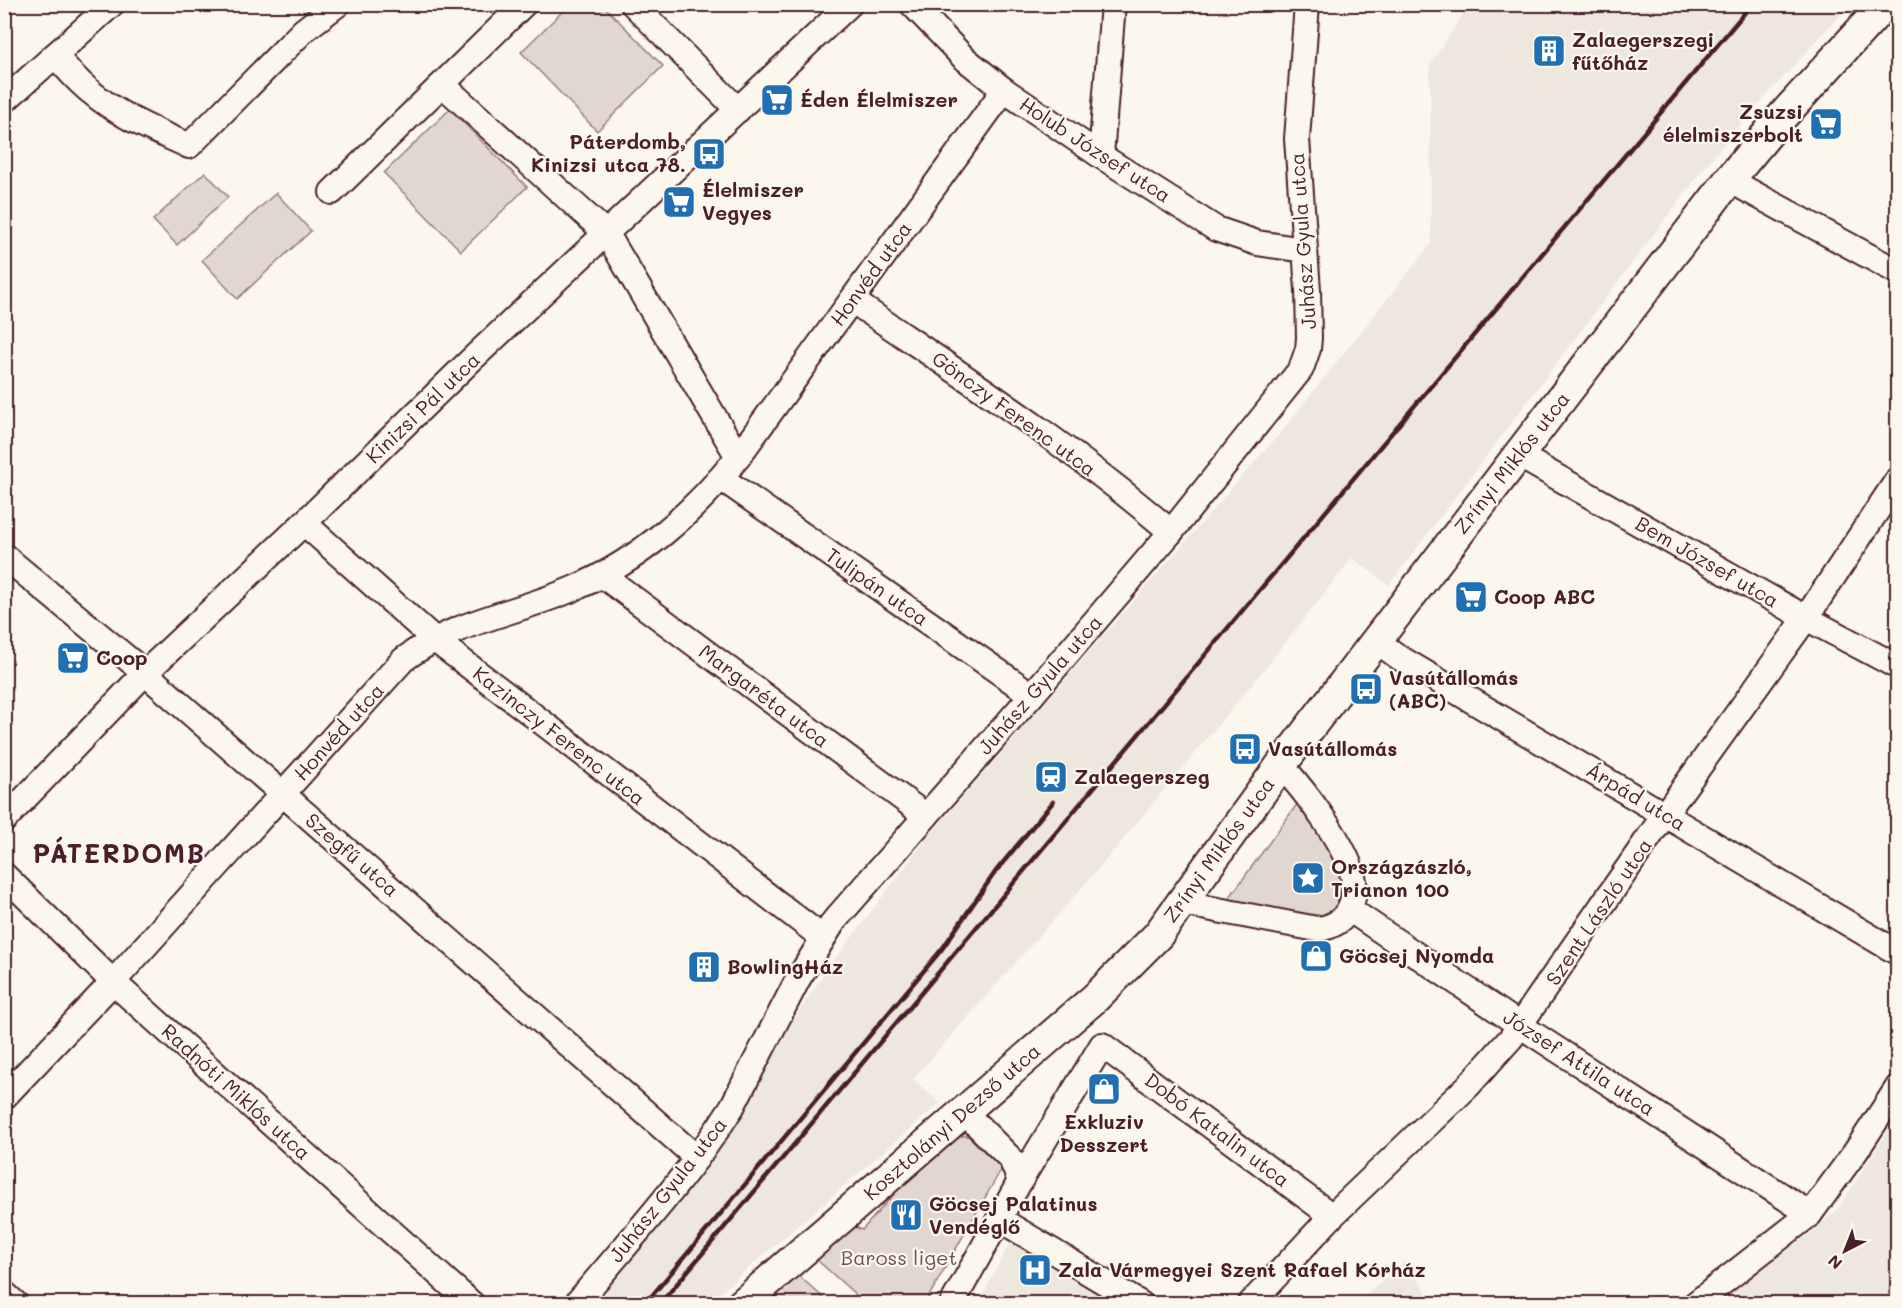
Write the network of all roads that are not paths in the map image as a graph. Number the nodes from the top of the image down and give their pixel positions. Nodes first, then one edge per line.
1 (112, 4) edge
2 (338, 4) edge
3 (524, 4) edge
4 (633, 4) edge
5 (850, 4) edge
6 (912, 4) edge
7 (1113, 4) edge
8 (1307, 4) edge
9 (1885, 4) edge
10 (55, 55) junction
11 (443, 85) junction
12 (1004, 90) junction
13 (4, 101) edge
14 (738, 110) junction
15 (1101, 156) junction
16 (1729, 180) junction
17 (332, 192) dead end
18 (608, 234) junction
19 (1304, 250) junction
20 (1898, 272) edge
21 (853, 301) junction
22 (1518, 455) junction
23 (738, 457) junction
24 (721, 478) junction
25 (1898, 479) edge
26 (304, 523) junction
27 (1171, 532) junction
28 (4, 556) edge
29 (602, 575) junction
30 (1806, 618) junction
31 (435, 640) junction
32 (1375, 640) junction
33 (1898, 667) edge
34 (145, 673) junction
35 (1032, 696) junction
36 (1281, 765) junction
37 (283, 794) junction
38 (1665, 814) junction
39 (926, 816) junction
40 (4, 820) edge
41 (4, 875) edge
42 (1181, 903) junction
43 (1349, 909) junction
44 (1158, 935) joint
45 (823, 938) junction
46 (1898, 953) edge
47 (113, 982) junction
48 (1521, 1026) junction
49 (1898, 1088) edge
50 (4, 1097) edge
51 (963, 1111) junction
52 (697, 1158) junction
53 (1020, 1181) junction
54 (1810, 1214) junction
55 (1332, 1216) junction
56 (999, 1219) junction
57 (4, 1293) edge
58 (15, 1304) edge
59 (472, 1304) edge
60 (576, 1304) edge
61 (742, 1304) edge
62 (952, 1304) edge
63 (1141, 1304) edge
64 (1250, 1304) edge
65 (1695, 1304) edge

1 - 10 street
2 - 10 street
3 - 11 street
4 - 14 street
5 - 14 street, Kinizsi Pál utca
6 - 12 street, Holub József utca
7 - 15 street
8 - 19 street, Juhász Gyula utca
9 - 16 main road, Zrínyi Miklós utca
10 - 13 street
11 - 17 street
11 - 18 street
12 - 15 street, Holub József utca
12 - 21 street, Honvéd utca
14 - 18 street, Kinizsi Pál utca
15 - 19 street, Holub József utca
16 - 20 street
16 - 22 main road, Zrínyi Miklós utca
18 - 23 street
18 - 26 street, Kinizsi Pál utca
19 - 27 street, Juhász Gyula utca
21 - 23 street, Honvéd utca
21 - 27 street, Gönczy Ferenc utca
22 - 30 street, Bem József utca
22 - 32 main road, Zrínyi Miklós utca
23 - 24 street, Honvéd utca
24 - 29 street, Honvéd utca
24 - 35 street, Tulipán utca
25 - 30 street, Szent László utca
26 - 31 street, Kazinczy Ferenc utca
26 - 34 street, Kinizsi Pál utca
27 - 35 street, Juhász Gyula utca
28 - 34 street, Szegfű utca
29 - 31 street, Honvéd utca
29 - 39 street, Margaréta utca
30 - 33 street, Bem József utca
30 - 38 street, Szent László utca
31 - 37 street, Honvéd utca
31 - 45 street, Kazinczy Ferenc utca
32 - 36 main road, Zrínyi Miklós utca
32 - 38 street, Árpád utca
34 - 37 street, Szegfű utca
34 - 40 street, Kinizsi Pál utca
35 - 39 street, Juhász Gyula utca
36 - 42 main road, Zrínyi Miklós utca
36 - 43 street
37 - 47 street, Honvéd utca
37 - 52 street, Szegfű utca
38 - 46 street, Árpád utca
38 - 48 street, Szent László utca
39 - 45 street, Juhász Gyula utca
41 - 47 street, Radnóti Miklós utca
42 - 43 street
42 - 44 main road, Zrínyi Miklós utca
43 - 48 street, József Attila utca
44 - 51 main road, Kosztolányi Dezső utca
45 - 52 street, Juhász Gyula utca
47 - 50 street, Honvéd utca
47 - 59 street, Radnóti Miklós utca
48 - 54 street, József Attila utca
48 - 55 street, Szent László utca
49 - 54 street
51 - 53 street
51 - 61 main road, Kosztolányi Dezső utca
52 - 60 street, Juhász Gyula utca
53 - 55 street, Dobó Katalin utca
53 - 56 street
54 - 65 street
55 - 64 street, Szent László utca
56 - 62 street
56 - 63 street
57 - 58 street

